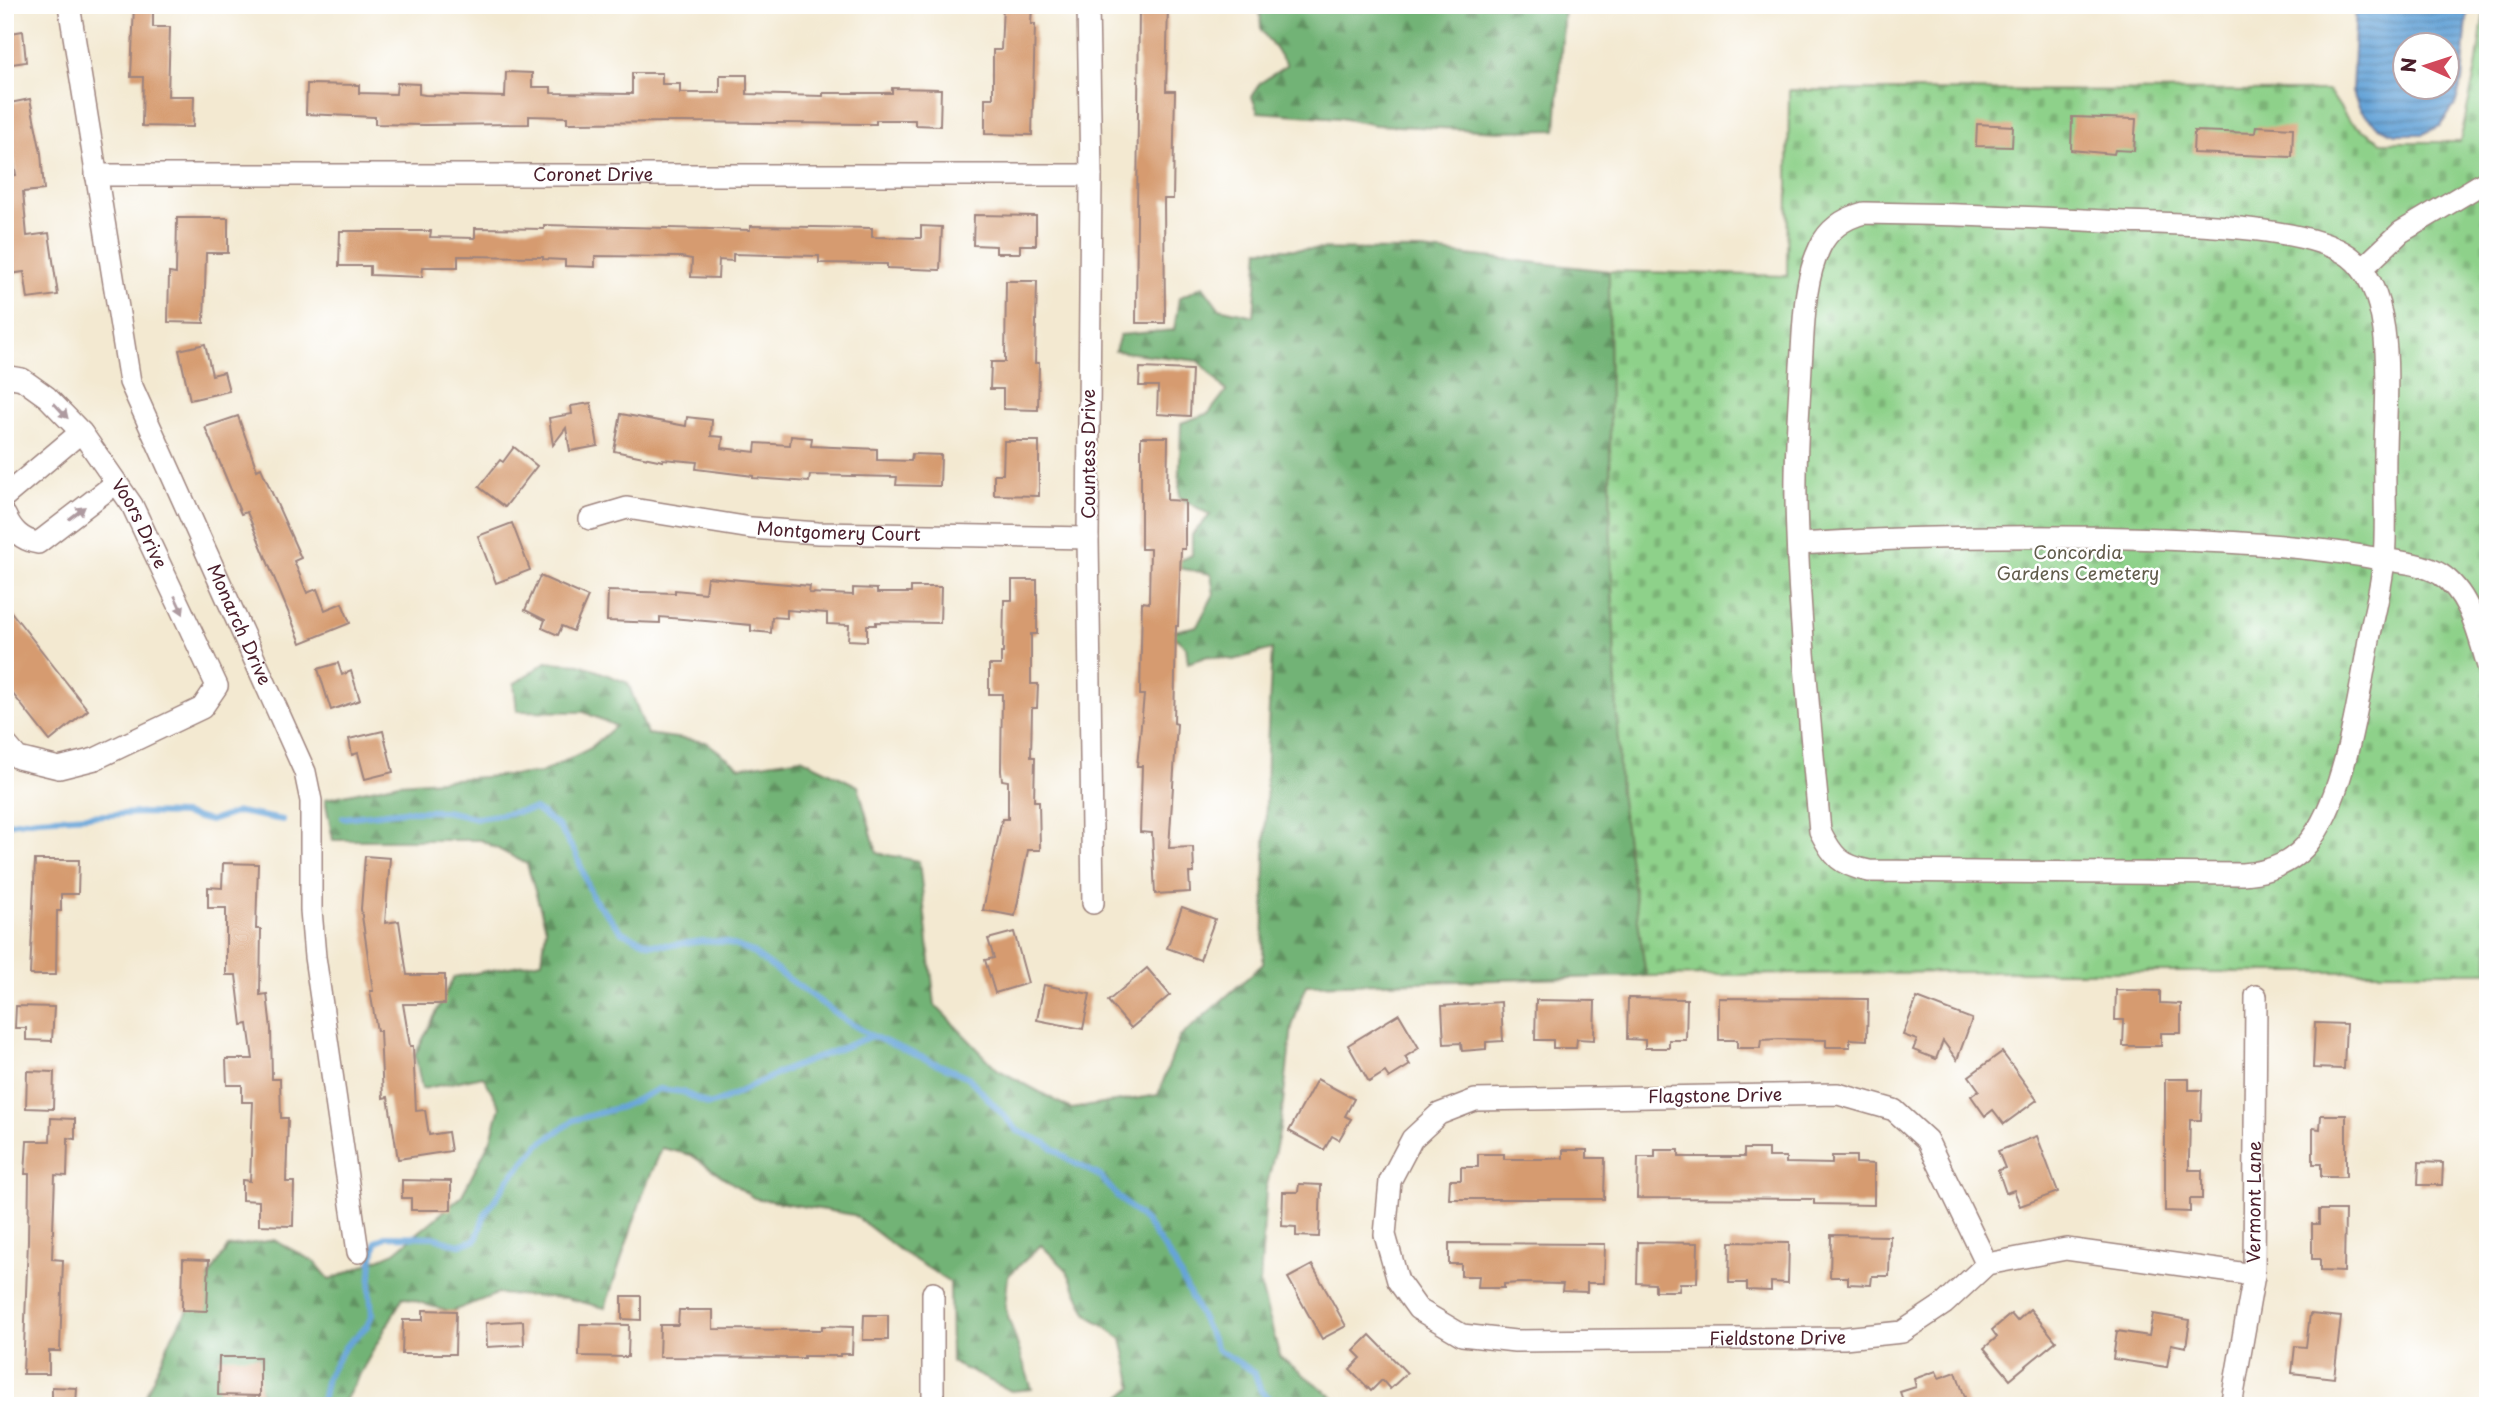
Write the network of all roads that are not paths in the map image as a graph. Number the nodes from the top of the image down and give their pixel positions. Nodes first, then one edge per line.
1 (69, 5) edge
2 (1088, 5) edge
3 (96, 175) junction
4 (1091, 176) junction
5 (2488, 180) edge
6 (2362, 269) junction
7 (5, 376) edge
8 (81, 432) junction
9 (116, 483) junction
10 (6, 501) edge
11 (590, 519) dead end
12 (1088, 538) junction
13 (1798, 544) junction
14 (2384, 560) junction
15 (2488, 666) edge
16 (5, 743) edge
17 (1093, 903) dead end
18 (2256, 996) dead end
19 (1390, 1181) joint
20 (358, 1252) dead end
21 (1987, 1264) junction
22 (2254, 1275) junction
23 (933, 1293) dead end
24 (933, 1406) edge
25 (2231, 1406) edge

1 - 3 street, Monarch Drive
2 - 4 street, Countess Drive
3 - 4 street, Coronet Drive
3 - 20 street, Monarch Drive
4 - 12 street, Countess Drive
5 - 6 street
6 - 13 street
6 - 14 street
7 -> 8 street, Voors Drive
8 - 9 street, Voors Drive
8 - 10 street
10 -> 9 street
9 -> 16 street, Voors Drive
11 - 12 street, Montgomery Court
12 - 17 street, Countess Drive
13 - 14 street
13 - 14 street
14 - 15 street
18 - 22 street, Vermont Lane
19 - 21 street, Flagstone Drive
19 - 21 street, Fieldstone Drive
21 - 22 street
22 - 25 street, Vermont Lane
23 - 24 street

